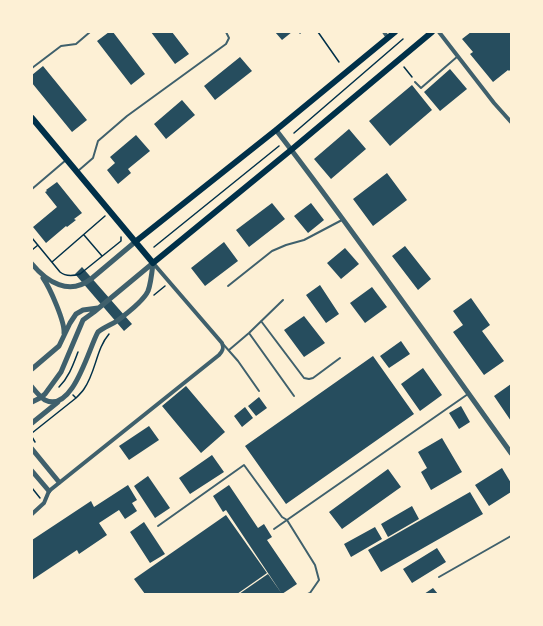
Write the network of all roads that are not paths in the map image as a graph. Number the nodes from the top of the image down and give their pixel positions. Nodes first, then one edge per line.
1 (90, 32) edge
2 (226, 32) edge
3 (384, 32) edge
4 (395, 32) edge
5 (432, 32) edge
6 (439, 32) edge
7 (388, 38) junction
8 (458, 56) junction
9 (32, 68) edge
10 (415, 82) road end
11 (32, 118) edge
12 (511, 122) edge
13 (276, 130) junction
14 (291, 150) junction
15 (67, 160) junction
16 (77, 172) junction
17 (32, 189) edge
18 (343, 219) junction
19 (135, 242) junction
20 (153, 263) junction
21 (32, 264) edge
22 (38, 271) junction
23 (228, 286) dead end
24 (284, 300) dead end
25 (101, 306) junction
26 (261, 321) junction
27 (249, 333) junction
28 (63, 338) junction
29 (222, 343) junction
30 (229, 350) junction
31 (340, 358) dead end
32 (32, 369) edge
33 (33, 389) edge
34 (259, 390) dead end
35 (469, 394) junction
36 (294, 396) dead end
37 (62, 399) junction
38 (32, 402) edge
39 (32, 423) edge
40 (32, 449) edge
41 (511, 453) edge
42 (32, 471) edge
43 (59, 482) junction
44 (48, 491) junction
45 (32, 514) edge
46 (287, 520) junction
47 (158, 526) dead end
48 (274, 529) dead end
49 (511, 536) edge
50 (439, 577) dead end
51 (308, 594) edge

1 - 9 lane
2 - 16 lane
3 - 7 street
4 - 7 main road
5 - 14 main road
6 - 8 street
7 - 13 main road
8 - 10 lane
8 - 12 street
11 - 15 main road
13 - 14 street
13 - 19 main road
14 - 18 street
14 - 20 main road
15 - 16 main road
15 - 17 lane
16 - 19 main road
18 - 23 lane
18 - 35 street
19 - 20 main road
19 - 22 street
20 - 25 street
20 - 29 street
20 - 37 street
21 - 22 street
22 - 28 street
24 - 26 lane
25 - 28 street
25 - 38 street
26 - 27 lane
26 - 31 lane
27 - 30 lane
27 - 36 lane
28 - 32 street
29 - 30 lane
29 - 43 street
30 - 34 lane
33 - 37 street
35 - 41 street
35 - 46 lane
37 - 39 street
40 - 43 street
42 - 44 street
43 - 44 street
44 - 45 street
46 - 47 lane
46 - 48 lane
46 - 51 lane
49 - 50 lane

